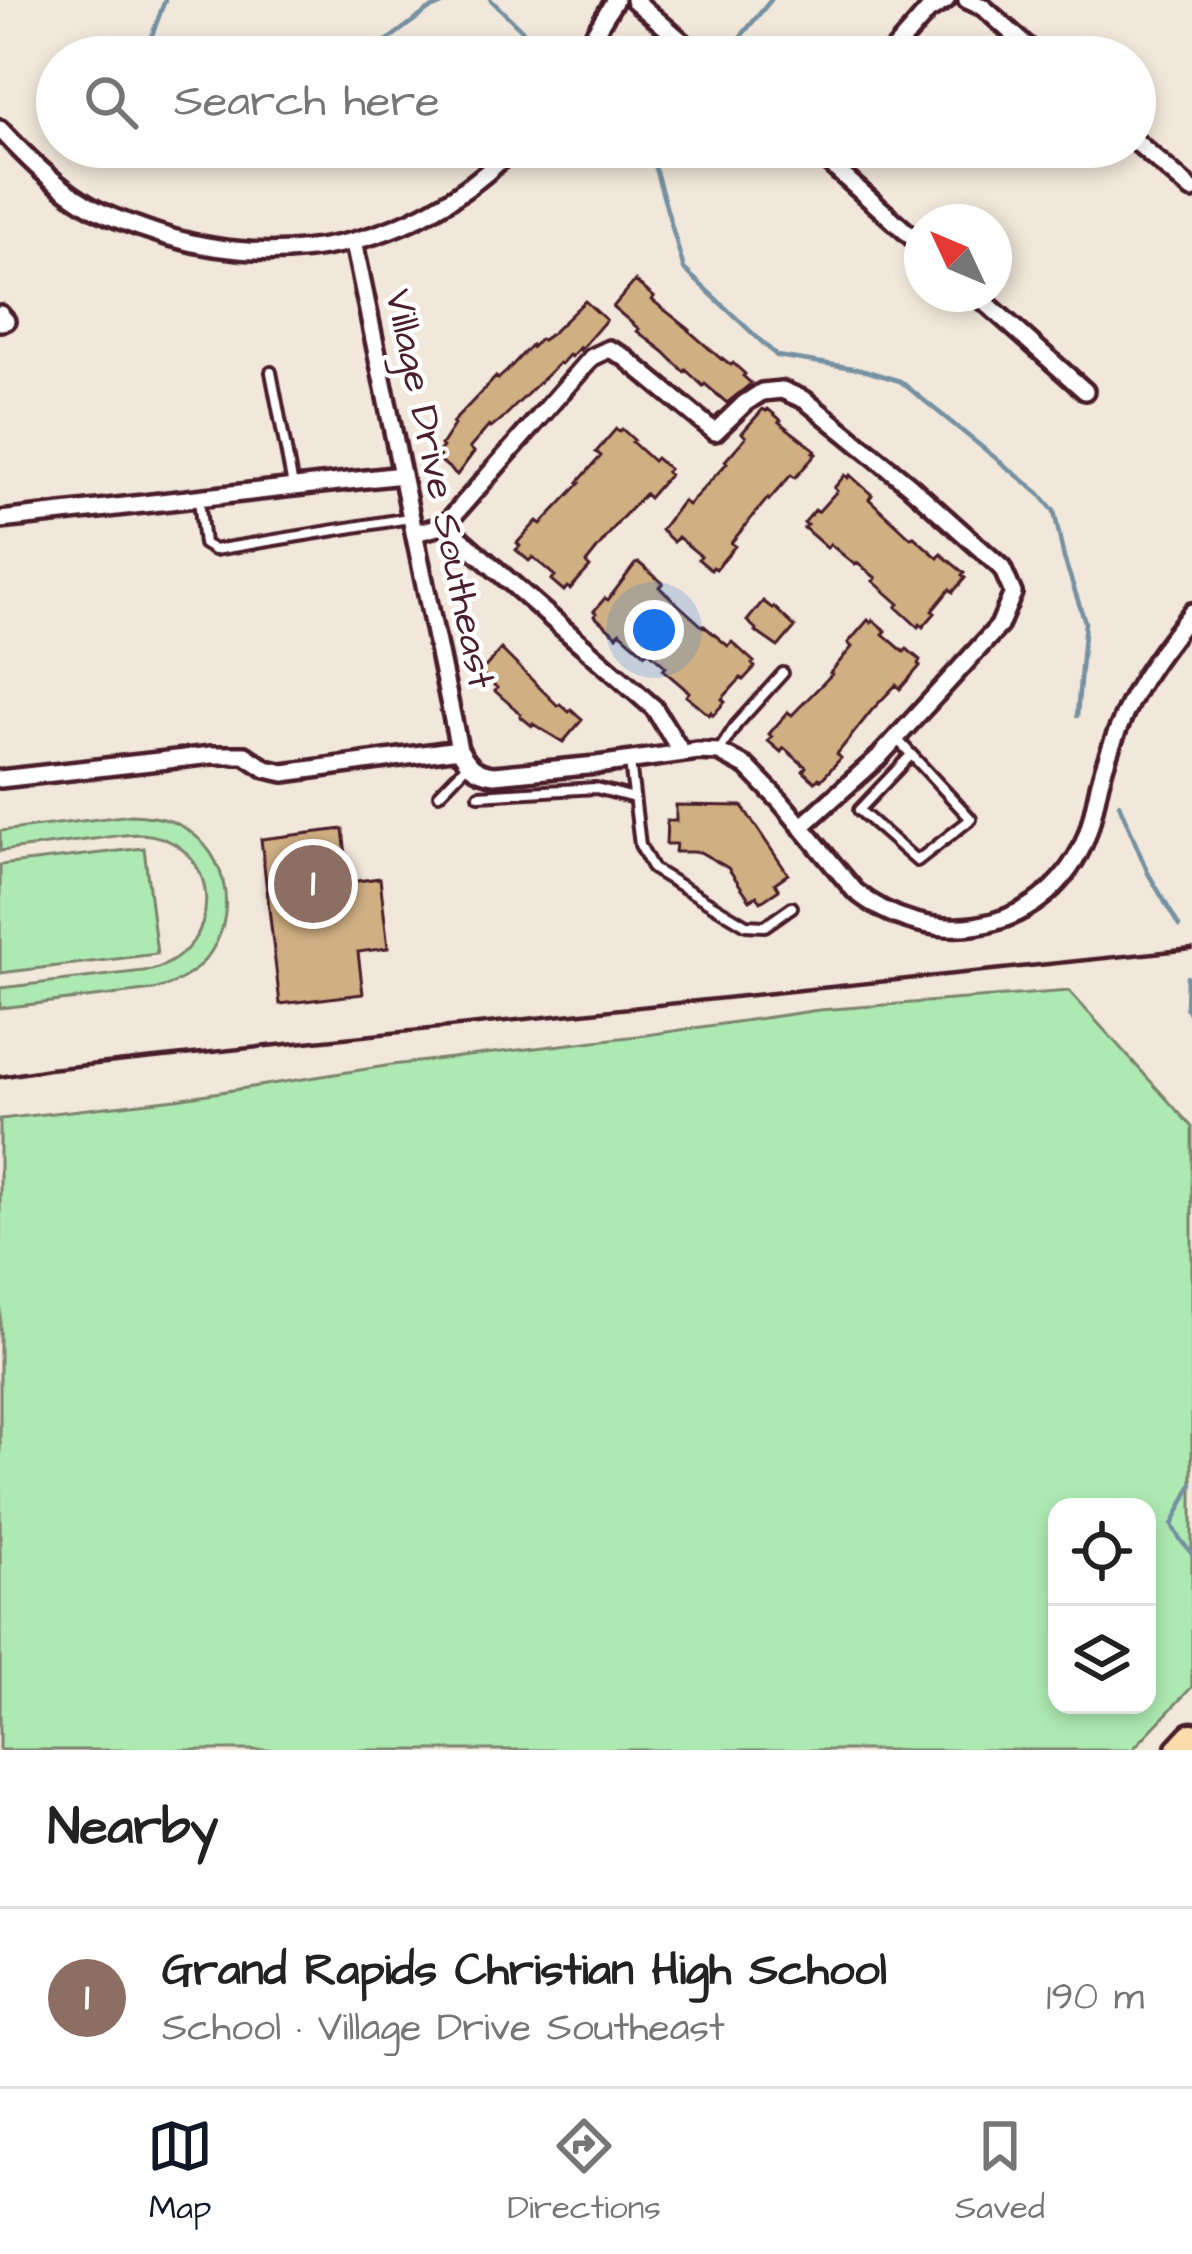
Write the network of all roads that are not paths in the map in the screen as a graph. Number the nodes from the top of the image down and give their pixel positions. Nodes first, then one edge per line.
1 (615, 0) edge
2 (634, 0) edge
3 (946, 0) edge
4 (967, 0) edge
5 (593, 36) edge
6 (676, 36) edge
7 (906, 36) edge
8 (1015, 36) edge
9 (0, 130) edge
10 (1156, 159) edge
11 (36, 165) edge
12 (40, 168) edge
13 (489, 168) edge
14 (835, 168) edge
15 (1192, 190) edge
16 (904, 230) edge
17 (354, 243) junction
18 (996, 312) edge
19 (271, 372) dead end
20 (1085, 391) dead end
21 (402, 475) junction
22 (293, 487) junction
23 (199, 498) junction
24 (0, 520) edge
25 (413, 525) junction
26 (445, 525) junction
27 (1192, 612) edge
28 (783, 673) dead end
29 (896, 738) junction
30 (459, 748) junction
31 (718, 752) junction
32 (682, 753) junction
33 (911, 755) junction
34 (630, 760) junction
35 (468, 764) junction
36 (0, 779) edge
37 (440, 794) dead end
38 (478, 795) dead end
39 (634, 798) junction
40 (801, 827) junction
41 (792, 907) dead end
42 (1192, 1736) edge
43 (1179, 1750) edge

1 - 5 street
2 - 6 street
3 - 7 street
4 - 8 street
9 - 11 street
10 - 15 street
12 - 17 street
13 - 17 street
14 - 16 street
17 - 21 street, Village Drive Southeast
18 - 20 street
19 - 22 lane
21 - 22 street
21 - 25 street, Village Drive Southeast
22 - 23 street
23 - 24 street
23 - 25 lane
25 - 26 street
25 - 30 street, Village Drive Southeast
26 - 29 street
26 - 32 street
27 - 40 street
28 - 31 lane
29 - 33 lane
29 - 40 street
30 - 35 street, Village Drive Southeast
30 - 36 street, Village Drive Southeast
31 - 32 street
31 - 40 street
32 - 34 street
33 - 33 lane
34 - 35 street
34 - 39 lane
35 - 37 lane
38 - 39 lane
39 - 41 lane
42 - 43 main road

